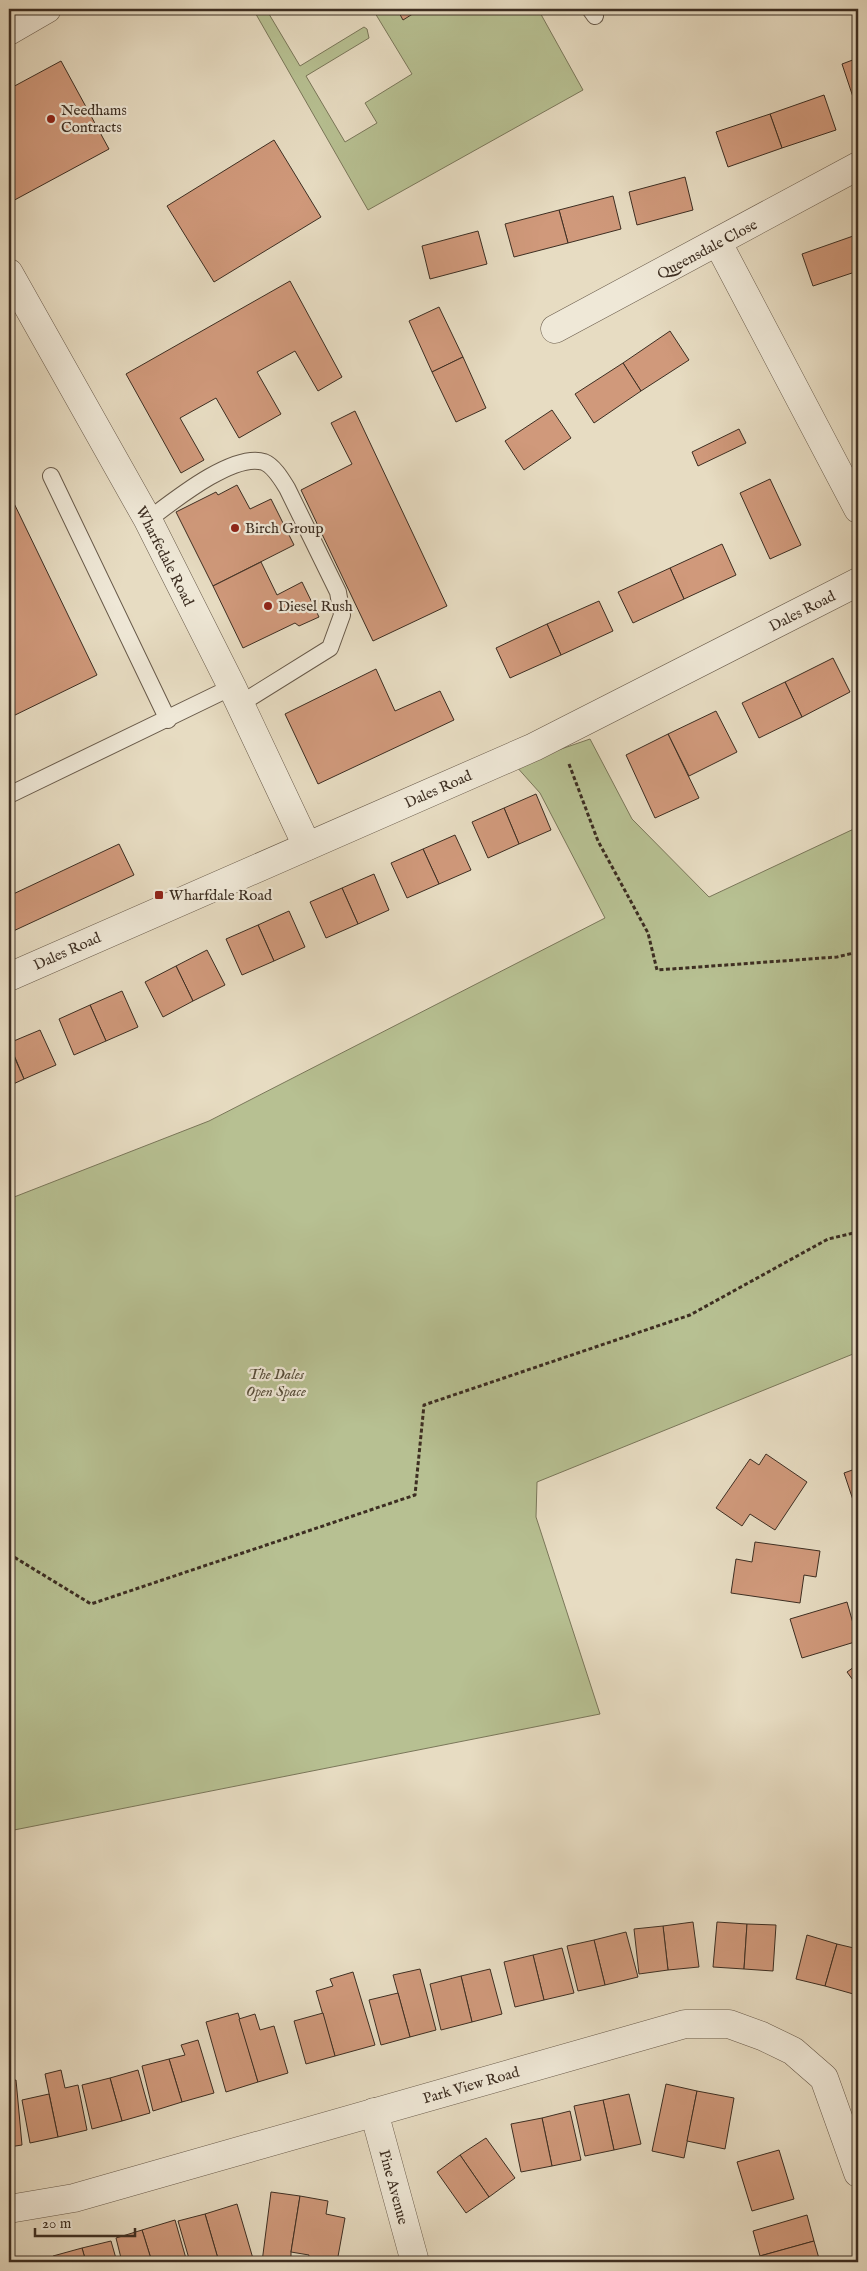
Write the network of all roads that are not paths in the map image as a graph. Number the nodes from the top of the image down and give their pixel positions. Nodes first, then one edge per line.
1 (47, 9) edge
2 (9, 31) edge
3 (858, 166) edge
4 (718, 243) junction
5 (11, 281) edge
6 (555, 329) dead end
7 (51, 476) dead end
8 (858, 509) edge
9 (148, 520) junction
10 (858, 582) edge
11 (236, 695) junction
12 (168, 720) junction
13 (9, 795) edge
14 (307, 846) junction
15 (9, 977) edge
16 (374, 2112) junction
17 (858, 2173) edge
18 (9, 2209) edge
19 (415, 2262) edge

1 - 2 street
3 - 4 street, Queensdale Close
4 - 6 street, Queensdale Close
4 - 8 street
5 - 9 street, Wharfedale Road
7 - 12 lane
9 - 11 street, Wharfedale Road
9 - 11 lane
10 - 14 street, Dales Road
11 - 12 lane
11 - 14 street, Wharfedale Road
12 - 13 lane
14 - 15 street, Dales Road
16 - 17 street, Park View Road
16 - 18 street, Park View Road
16 - 19 street, Pine Avenue

